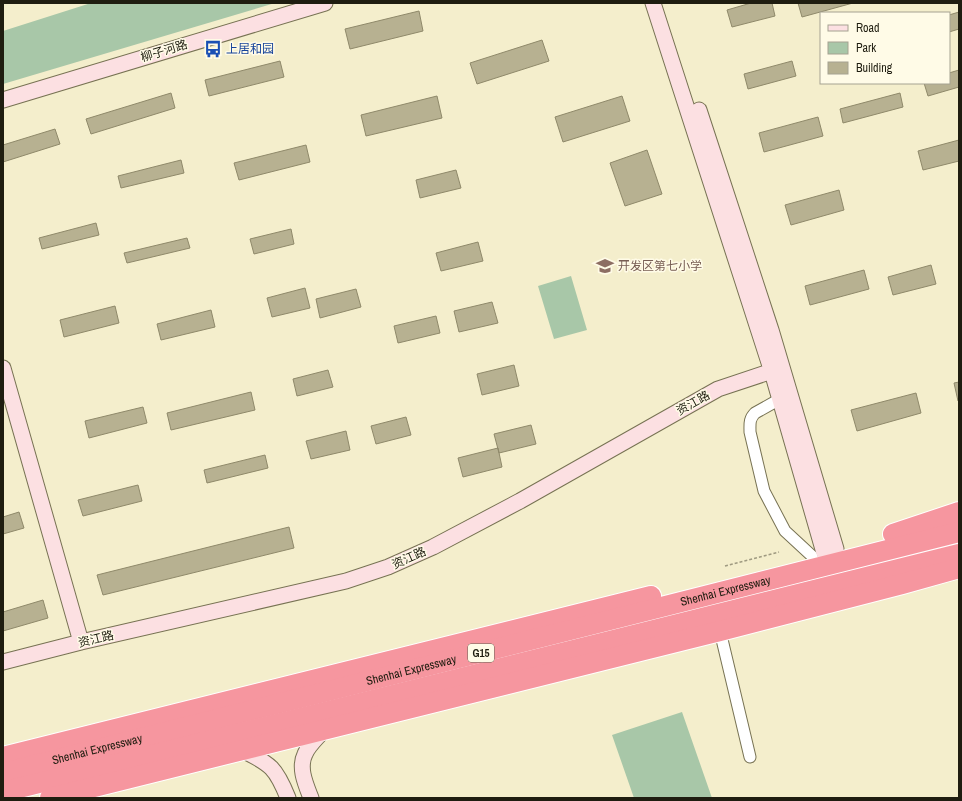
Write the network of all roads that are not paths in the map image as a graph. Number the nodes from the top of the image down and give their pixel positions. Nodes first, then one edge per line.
1 (324, 3) edge
2 (653, 3) edge
3 (664, 3) edge
4 (3, 100) edge
5 (3, 368) edge
6 (777, 370) junction
7 (780, 399) junction
8 (959, 512) edge
9 (959, 520) edge
10 (959, 532) edge
11 (893, 534) junction
12 (824, 553) junction
13 (959, 554) edge
14 (959, 568) edge
15 (959, 576) edge
16 (902, 584) junction
17 (720, 631) junction
18 (81, 642) junction
19 (3, 662) edge
20 (323, 731) junction
21 (242, 750) junction
22 (3, 757) edge
23 (750, 757) dead end
24 (3, 773) edge
25 (3, 792) edge
26 (50, 798) edge
27 (288, 798) edge
28 (311, 798) edge

1 - 4 street, 柳子河路
2 - 6 street
3 - 6 street
5 - 18 street
6 - 7 street
6 - 12 street
6 - 18 street, 资江路
7 - 12 street
7 - 12 street
8 - 11 highway
9 - 11 highway
10 - 24 highway, Shenhai Expressway / G15
11 - 12 highway
12 - 22 highway
13 - 25 highway, Shenhai Expressway / G15
14 - 16 highway
15 - 16 highway
16 - 17 highway
17 - 20 highway
17 - 23 street
18 - 19 street, 资江路
20 - 21 highway
20 - 28 street
21 - 26 highway
21 - 27 street

